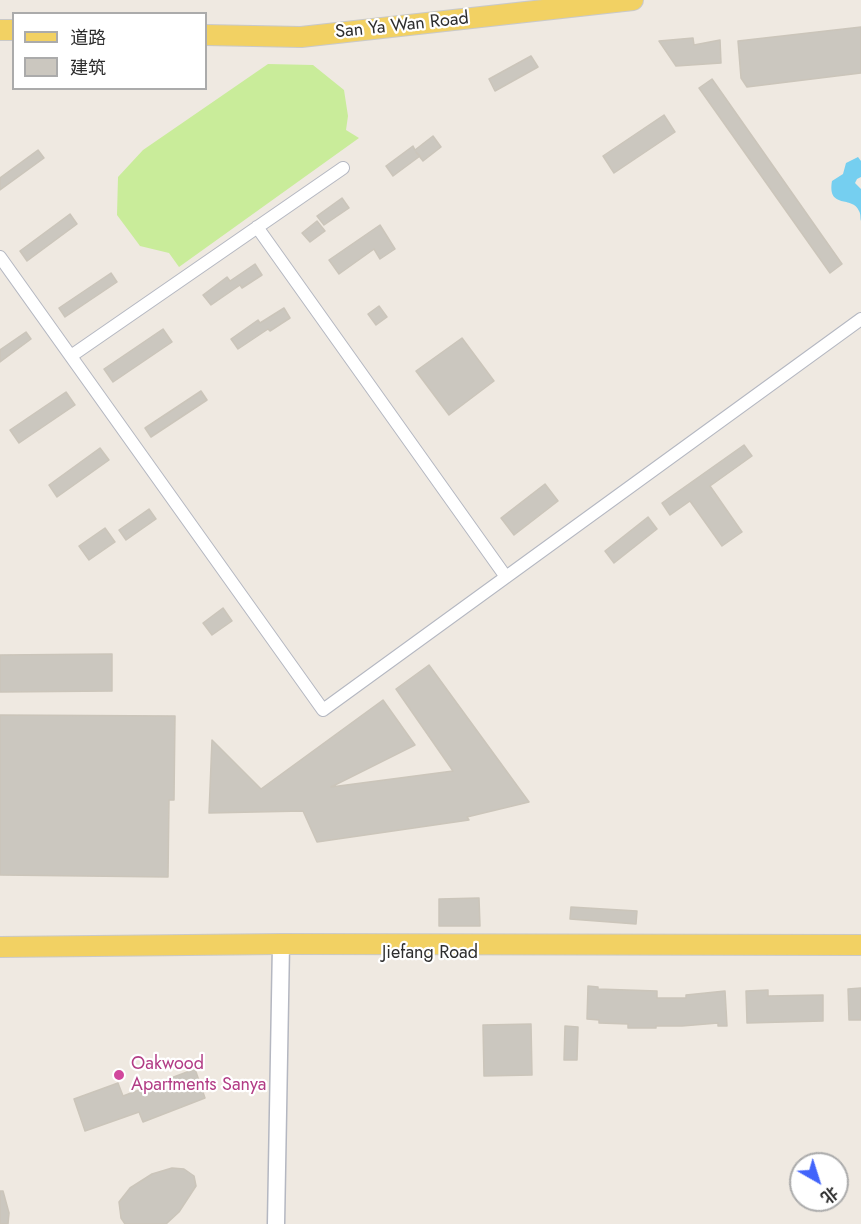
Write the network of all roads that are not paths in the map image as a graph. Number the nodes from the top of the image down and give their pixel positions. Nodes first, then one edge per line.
1 (547, 0) edge
2 (633, 0) edge
3 (207, 23) edge
4 (207, 35) edge
5 (343, 168) dead end
6 (257, 227) junction
7 (0, 257) edge
8 (861, 319) edge
9 (71, 356) junction
10 (506, 577) junction
11 (861, 945) edge
12 (0, 947) edge
13 (281, 949) junction
14 (0, 956) edge
15 (861, 957) edge
16 (276, 1224) edge

1 - 3 main road, San Ya Wan Road
2 - 4 main road, San Ya Wan Road
5 - 6 street
6 - 9 street
6 - 10 street
7 - 9 street
8 - 10 street
9 - 10 street
11 - 13 main road
12 - 13 main road
13 - 14 main road, Jiefang Road
13 - 15 main road, Jiefang Road
13 - 16 street

